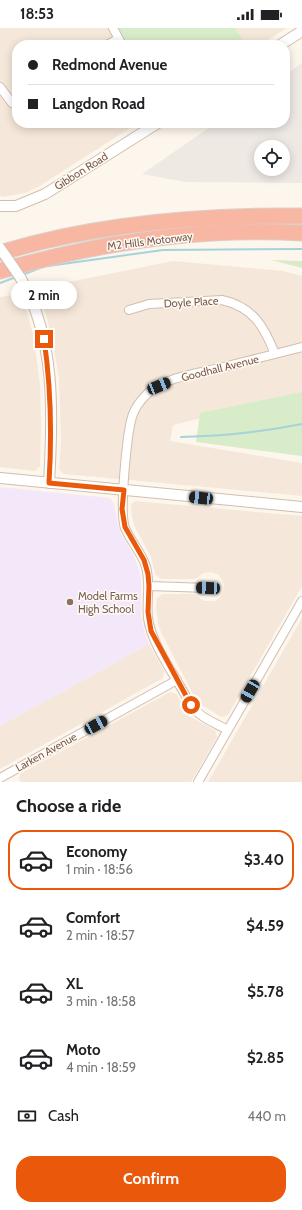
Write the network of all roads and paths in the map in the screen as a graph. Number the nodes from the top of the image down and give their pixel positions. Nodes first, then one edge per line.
1 (113, 28) edge
2 (302, 31) edge
3 (119, 40) edge
4 (288, 40) edge
5 (0, 87) edge
6 (12, 103) edge
7 (150, 128) edge
8 (0, 206) edge
9 (302, 216) edge
10 (302, 233) edge
11 (0, 248) edge
12 (0, 253) edge
13 (0, 271) edge
14 (129, 310) dead end
15 (302, 347) edge
16 (275, 354) junction
17 (0, 478) edge
18 (49, 483) junction
19 (124, 490) junction
20 (302, 507) edge
21 (149, 586) junction
22 (208, 588) dead end
23 (302, 601) edge
24 (177, 680) junction
25 (228, 730) junction
26 (5, 778) edge
27 (198, 782) edge

1 - 3 street
2 - 4 street
5 - 6 street
7 - 8 street, Gibbon Road
9 - 12 highway, M2 Hills Motorway
10 - 13 highway, M2 Hills Motorway
11 - 18 street, bridge
14 - 16 street, Doyle Place
15 - 16 street, Goodhall Avenue
16 - 19 street, Goodhall Avenue
17 - 18 street
18 - 19 street
19 - 20 street
19 - 21 street, Goodhall Avenue
21 - 22 street
21 - 24 street, Goodhall Avenue
23 - 25 street
24 - 25 street, Goodhall Avenue
24 - 26 street, Larken Avenue
25 - 27 street

